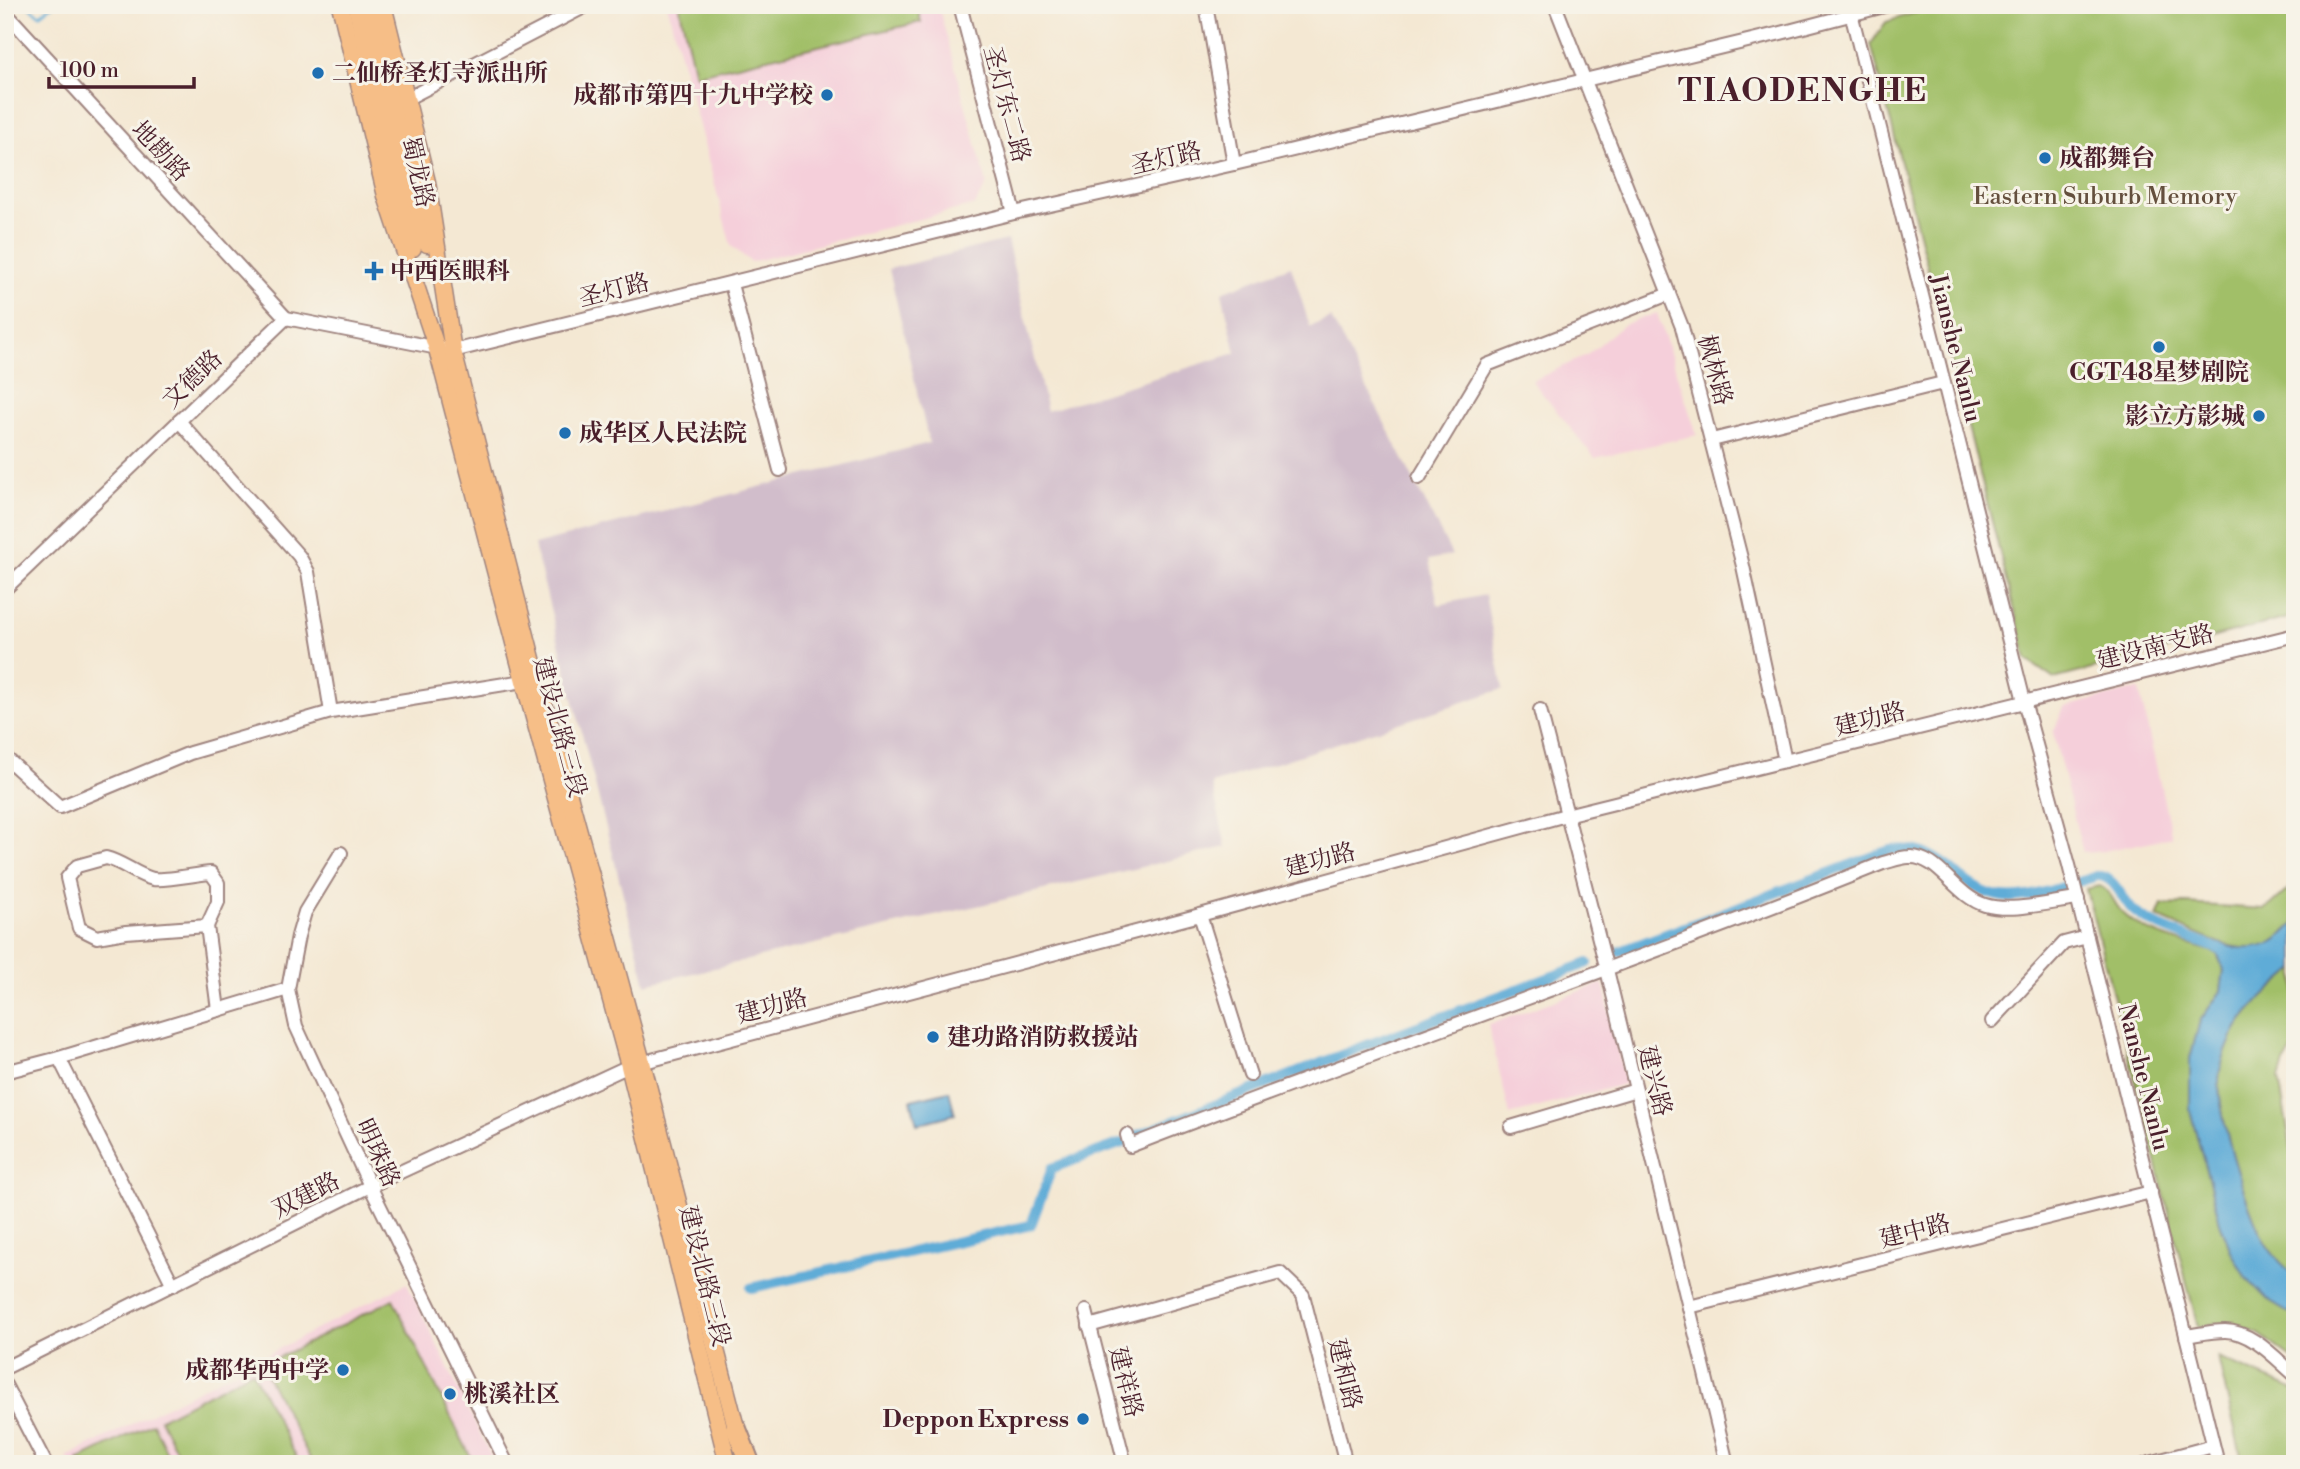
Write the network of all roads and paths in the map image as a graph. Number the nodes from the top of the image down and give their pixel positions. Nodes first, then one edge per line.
1 (340, 5) edge
2 (356, 5) edge
3 (369, 5) edge
4 (383, 5) edge
5 (588, 5) edge
6 (960, 5) edge
7 (1206, 5) edge
8 (1555, 5) edge
9 (1888, 5) edge
10 (1850, 10) edge
11 (5, 12) edge
12 (1583, 79) junction
13 (381, 85) junction
14 (408, 98) junction
15 (1234, 164) junction
16 (1014, 213) junction
17 (731, 284) junction
18 (1669, 294) junction
19 (286, 318) junction
20 (445, 350) junction
21 (1943, 383) junction
22 (179, 421) junction
23 (1712, 440) junction
24 (780, 470) dead end
25 (1419, 478) dead end
26 (5, 589) edge
27 (2295, 635) edge
28 (530, 680) junction
29 (2024, 701) junction
30 (1539, 710) dead end
31 (331, 712) junction
32 (5, 757) edge
33 (1785, 761) junction
34 (1566, 815) junction
35 (341, 853) dead end
36 (2077, 897) junction
37 (1200, 915) junction
38 (207, 926) junction
39 (2087, 937) junction
40 (1606, 970) junction
41 (288, 989) junction
42 (218, 1010) junction
43 (1993, 1021) dead end
44 (59, 1058) junction
45 (635, 1064) junction
46 (2295, 1070) edge
47 (5, 1072) edge
48 (1250, 1075) dead end
49 (2295, 1082) edge
50 (1636, 1090) junction
51 (1511, 1126) dead end
52 (1127, 1135) dead end
53 (370, 1186) junction
54 (2151, 1192) junction
55 (173, 1285) junction
56 (1689, 1307) junction
57 (1086, 1311) dead end
58 (1089, 1326) junction
59 (2186, 1336) junction
60 (5, 1368) edge
61 (2295, 1375) edge
62 (5, 1385) edge
63 (736, 1428) joint
64 (2213, 1446) junction
65 (46, 1464) edge
66 (506, 1464) edge
67 (728, 1464) edge
68 (748, 1464) edge
69 (1125, 1464) edge
70 (1346, 1464) edge
71 (1727, 1464) edge
72 (2146, 1464) edge
73 (2218, 1464) edge

1 - 20 main road, 建设北路三段
2 - 13 main road
3 - 13 main road
4 - 14 main road, 建设北路三段
5 - 14 street
6 - 16 street, 圣灯东二路
7 - 15 street
8 - 12 street, 枫林路
9 - 10 street, 圣灯路
10 - 12 street, 圣灯路
10 - 21 street, Jianshe Nanlu
11 - 19 street, 地勘路
12 - 15 street, 圣灯路
12 - 18 street, 枫林路
13 - 20 main road
14 - 20 main road, 建设北路三段
15 - 16 street, 圣灯路
16 - 17 street, 圣灯路
17 - 20 street, 圣灯路
17 - 24 street
18 - 23 street, 枫林路
18 - 25 street
19 - 20 street
19 - 22 street, 文德路
20 - 28 main road, 建设北路三段
21 - 23 street
21 - 29 street, Jianshe Nanlu
22 - 26 street, 文德路
22 - 31 street
23 - 33 street, 枫林路
27 - 29 street, 建设南支路
28 - 31 street
28 - 45 main road, 建设北路三段
29 - 33 street, 建功路
29 - 36 street, Nanshe Nanlu
30 - 34 street, 建兴路
31 - 32 street
33 - 34 street, 建功路
34 - 37 street, 建功路
34 - 40 street, 建兴路
35 - 41 street, 明珠路
36 - 39 street, Nanshe Nanlu
36 - 40 street
37 - 45 street, 建功路
37 - 48 street
38 - 38 street
38 - 42 street
39 - 43 street
39 - 54 street, Nanshe Nanlu
40 - 50 street, 建兴路
40 - 52 street
41 - 42 street
41 - 53 street, 明珠路
42 - 44 street
44 - 47 street
44 - 55 street
45 - 53 street, 双建路
45 - 63 main road, 建设北路三段
45 - 67 main road, 建设北路三段
46 - 49 street
50 - 51 street
50 - 56 street, 建兴路
53 - 55 street, 双建路
53 - 66 street, 明珠路
54 - 56 street, 建中路
54 - 59 street, Nanshe Nanlu
55 - 60 street, 双建路
56 - 71 street, 建兴路
57 - 58 street, 建祥路
58 - 69 street, 建祥路
58 - 70 street, 建和路
59 - 61 street
59 - 64 street, Nanshe Nanlu
62 - 65 street
63 - 68 highway
64 - 72 street
64 - 73 street, Nanshe Nanlu

